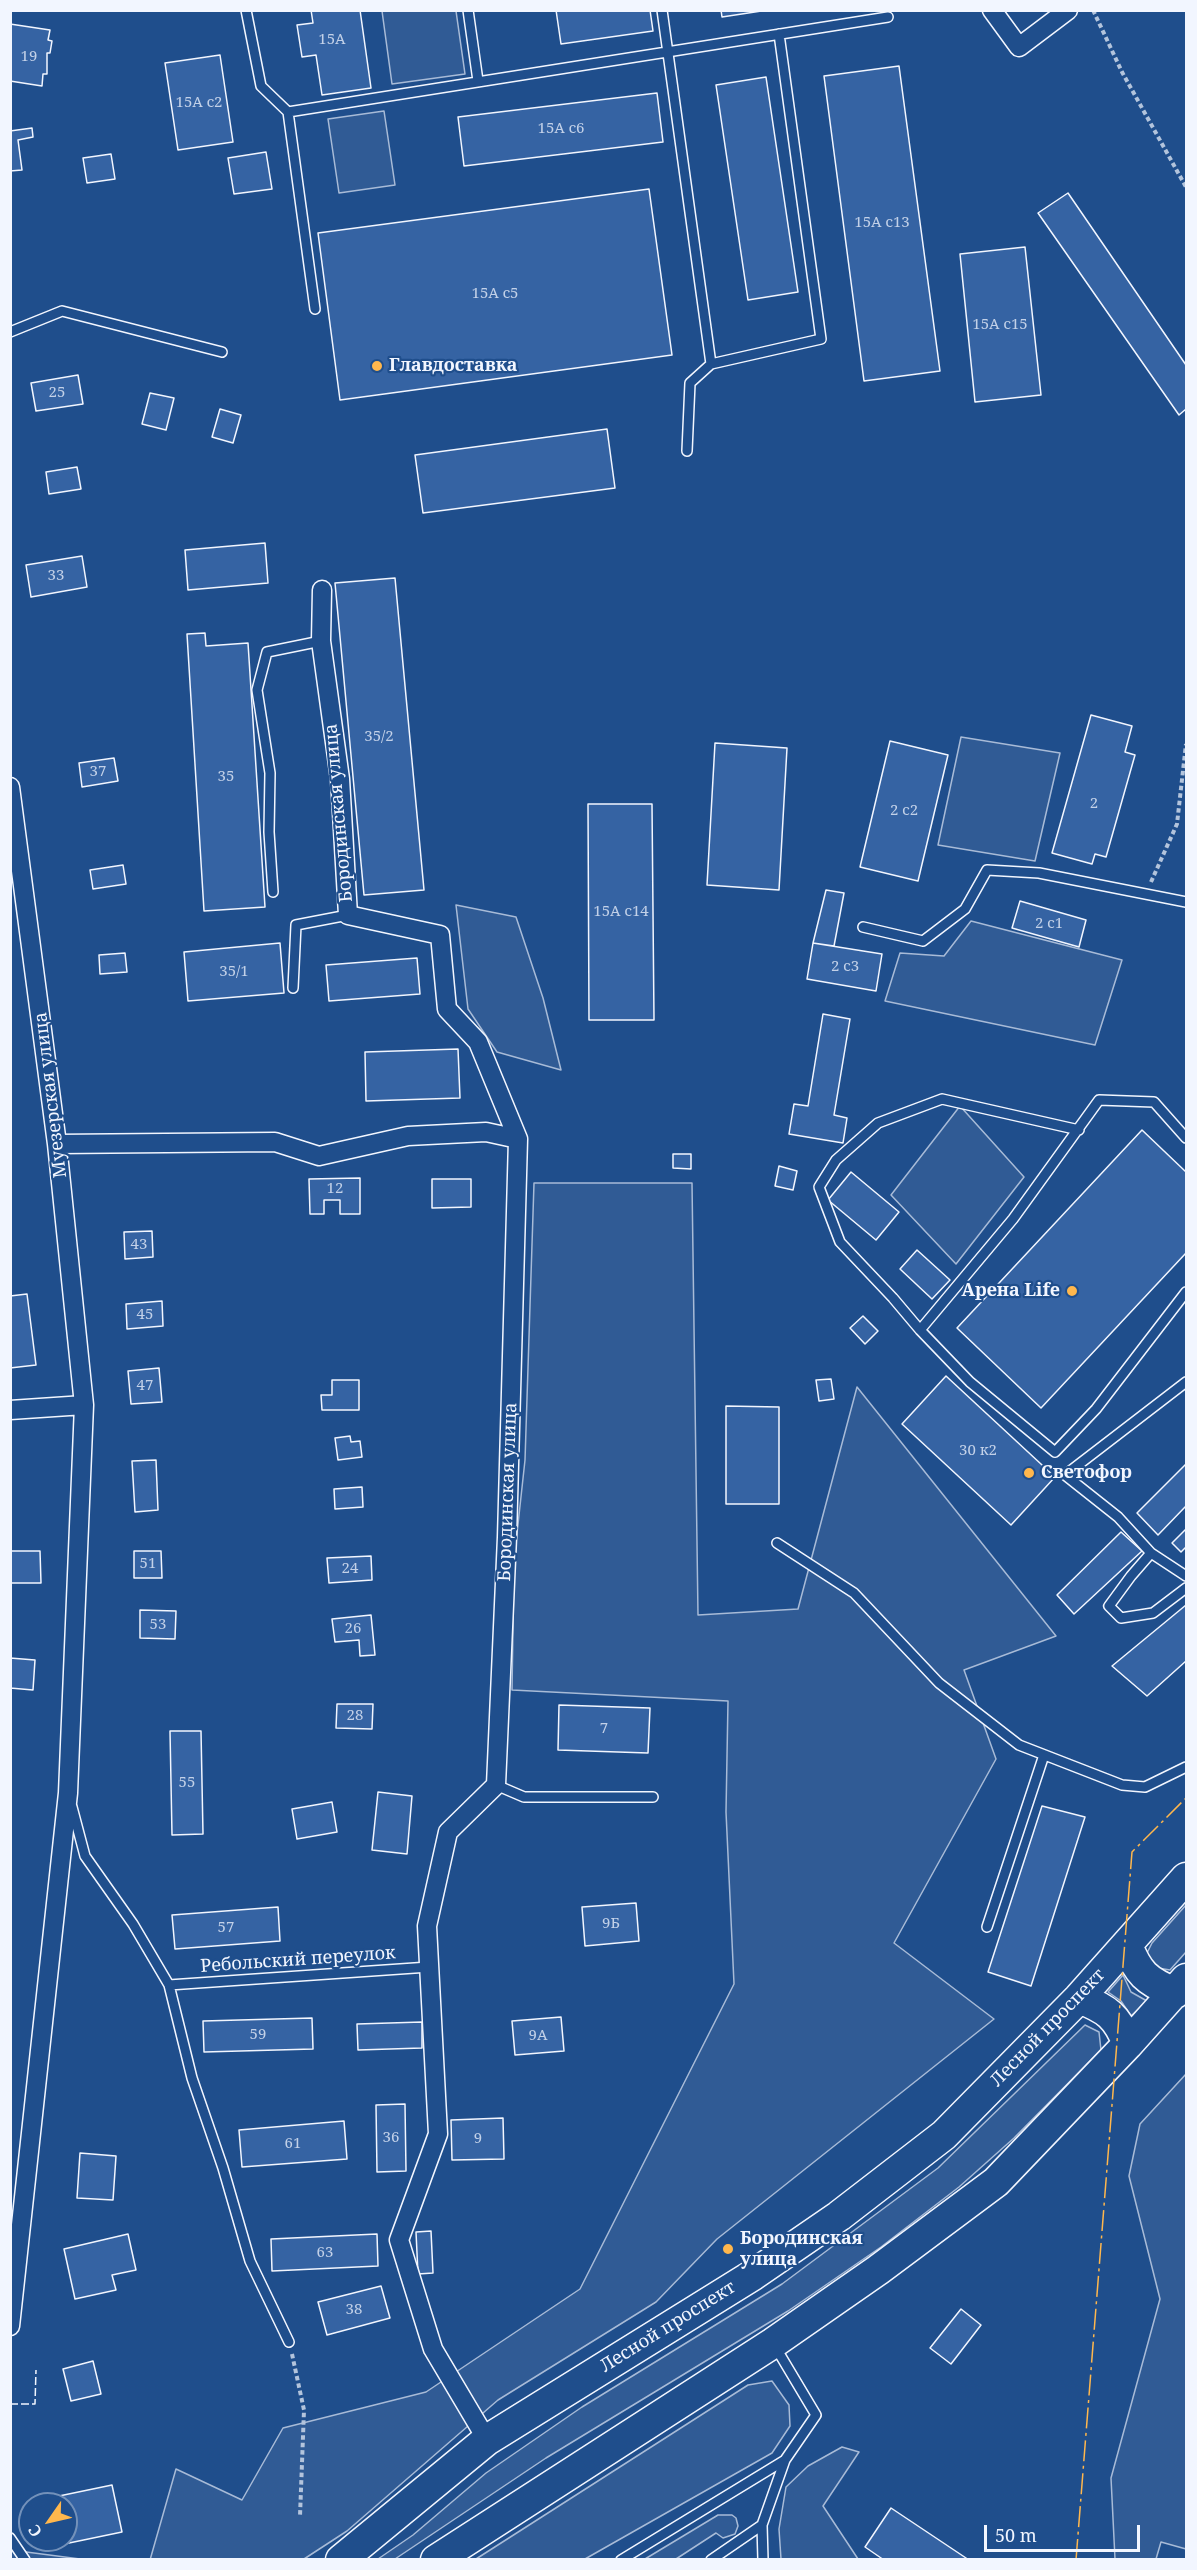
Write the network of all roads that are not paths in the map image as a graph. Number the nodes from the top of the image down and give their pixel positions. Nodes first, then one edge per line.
1 (246, 10) edge
2 (468, 10) edge
3 (662, 10) edge
4 (992, 10) edge
5 (1068, 10) edge
6 (888, 17) dead end
7 (779, 34) junction
8 (667, 52) junction
9 (478, 81) junction
10 (288, 112) junction
11 (315, 309) dead end
12 (10, 332) edge
13 (222, 352) dead end
14 (711, 364) junction
15 (687, 451) dead end
16 (322, 590) dead end
17 (321, 641) junction
18 (10, 786) edge
19 (18, 892) edge
20 (273, 892) dead end
21 (1186, 902) edge
22 (348, 915) junction
23 (863, 927) dead end
24 (293, 988) dead end
25 (1079, 1130) junction
26 (1186, 1138) edge
27 (518, 1139) junction
28 (57, 1144) junction
29 (1186, 1292) edge
30 (920, 1330) junction
31 (1186, 1382) edge
32 (84, 1405) junction
33 (10, 1410) edge
34 (777, 1543) dead end
35 (1151, 1553) junction
36 (1186, 1576) edge
37 (1186, 1588) edge
38 (1044, 1755) junction
39 (1186, 1767) edge
40 (496, 1785) junction
41 (68, 1793) junction
42 (653, 1797) dead end
43 (1186, 1878) edge
44 (987, 1927) dead end
45 (1127, 1944) junction
46 (429, 1967) junction
47 (169, 1985) junction
48 (1181, 1986) edge
49 (1079, 1998) junction
50 (1128, 2044) junction
51 (10, 2326) edge
52 (289, 2342) road end
53 (773, 2343) junction
54 (487, 2440) junction
55 (785, 2460) junction
56 (762, 2525) junction
57 (10, 2538) edge
58 (25, 2559) edge
59 (340, 2559) edge
60 (436, 2559) edge
61 (621, 2559) edge
62 (711, 2559) edge
63 (763, 2559) edge

1 - 10 lane
2 - 9 lane
3 - 8 lane
4 - 5 street
6 - 7 lane
7 - 8 lane
7 - 14 lane
8 - 9 lane
8 - 14 lane
9 - 10 lane
10 - 11 lane
12 - 13 lane
14 - 15 lane
16 - 17 street, Бородинская улица
17 - 20 lane
17 - 22 street, Бородинская улица
18 - 19 street, Муезерская улица
19 - 28 street, Муезерская улица
21 - 23 lane
22 - 24 lane
22 - 27 street, Бородинская улица
25 - 26 lane
25 - 30 lane
25 - 30 lane
27 - 28 street
27 - 40 street, Бородинская улица
28 - 32 street, Муезерская улица
29 - 30 lane
31 - 35 lane
32 - 33 street
32 - 41 street, Муезерская улица
34 - 38 lane
35 - 36 lane
35 - 37 lane
38 - 39 lane
38 - 44 lane
40 - 42 lane
40 - 46 street
41 - 47 lane
41 - 51 street, Муезерская улица
43 - 45 main road, Лесной проспект
45 - 48 main road
45 - 49 main road, Лесной проспект
46 - 47 lane, Ребольский переулок
46 - 54 street
47 - 52 lane
48 - 50 main road
49 - 50 main road
49 - 54 main road, Лесной проспект
50 - 53 main road
53 - 55 lane
53 - 60 main road
54 - 59 main road, Лесной проспект
55 - 56 lane
55 - 61 lane
56 - 62 lane
56 - 63 lane
57 - 58 lane

